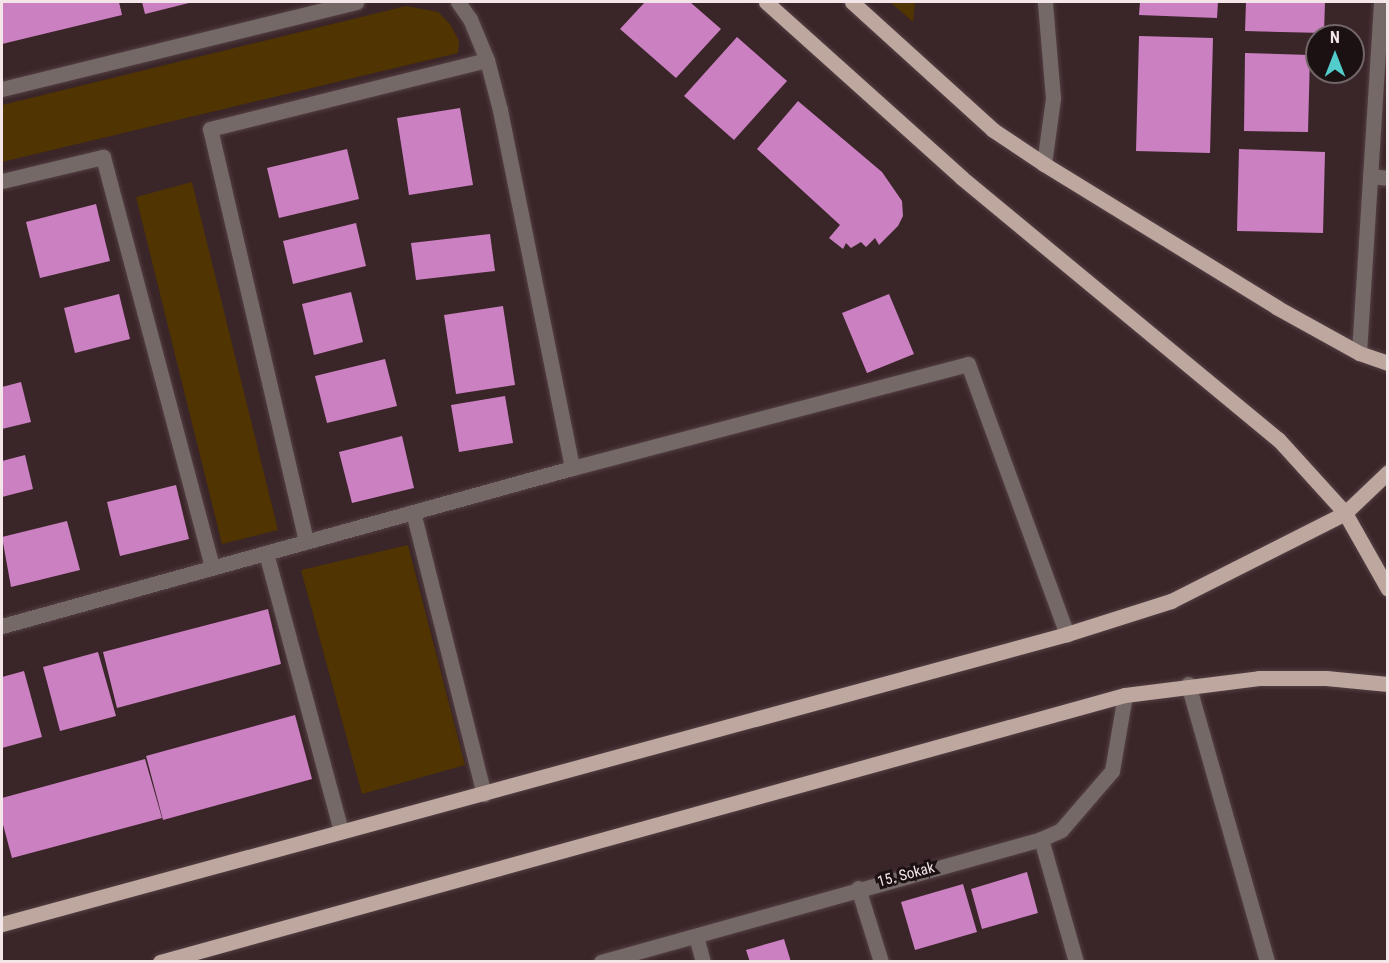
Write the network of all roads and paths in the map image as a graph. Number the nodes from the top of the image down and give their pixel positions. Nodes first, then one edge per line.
1 (356, 2) edge
2 (458, 2) edge
3 (766, 2) edge
4 (852, 2) edge
5 (1045, 2) edge
6 (1381, 2) edge
7 (487, 60) junction
8 (2, 89) edge
9 (1044, 164) junction
10 (1370, 176) junction
11 (1388, 178) edge
12 (2, 181) edge
13 (1359, 353) junction
14 (1388, 363) edge
15 (572, 468) junction
16 (1388, 472) edge
17 (413, 512) junction
18 (1345, 513) junction
19 (306, 541) junction
20 (266, 553) junction
21 (212, 568) junction
22 (1388, 589) edge
23 (2, 626) edge
24 (1067, 634) junction
25 (1188, 684) junction
26 (1388, 684) edge
27 (1125, 695) junction
28 (484, 795) junction
29 (341, 831) junction
30 (1041, 839) junction
31 (858, 888) junction
32 (2, 924) edge
33 (696, 936) junction
34 (160, 962) edge
35 (601, 962) edge
36 (703, 962) edge
37 (881, 962) edge
38 (1076, 962) edge
39 (1267, 962) edge

1 - 8 street
2 - 7 street
3 - 18 main road
4 - 9 main road
5 - 9 street
6 - 10 street
7 - 15 street
7 - 19 street
9 - 13 main road
10 - 11 street
10 - 13 street
12 - 21 street
13 - 14 main road
15 - 17 street
15 - 24 street
16 - 18 main road
17 - 19 street
17 - 28 street
18 - 22 main road
18 - 24 main road
19 - 20 street
20 - 21 street
20 - 29 street
21 - 23 street
24 - 28 main road
25 - 26 main road
25 - 27 main road
25 - 39 street
27 - 30 street, 15. Sokak
27 - 34 main road
28 - 29 main road
29 - 32 main road
30 - 31 street, 15. Sokak
30 - 38 street
31 - 33 street, 15. Sokak
31 - 37 street
33 - 35 street, 15. Sokak
33 - 36 street

